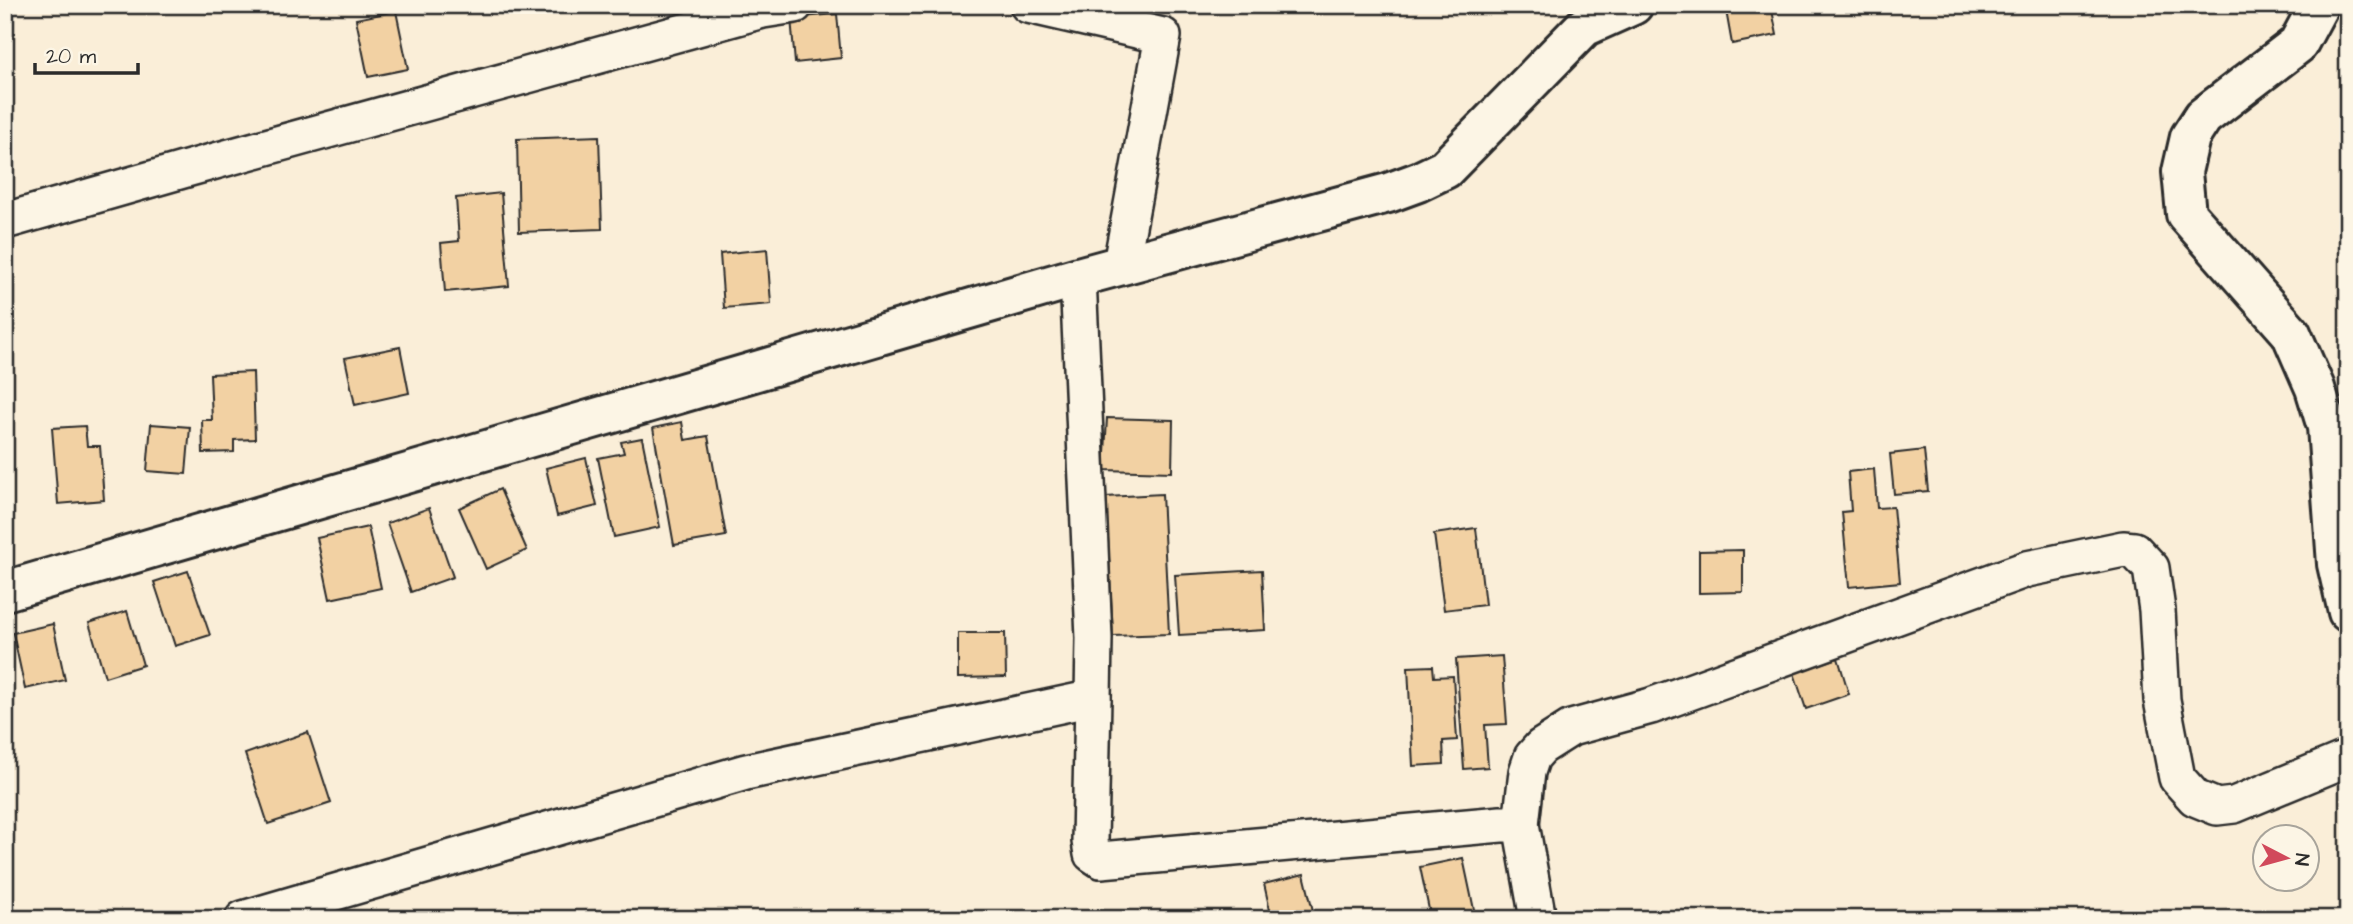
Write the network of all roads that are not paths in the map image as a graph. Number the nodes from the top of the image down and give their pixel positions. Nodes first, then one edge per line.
1 (794, 5) edge
2 (1028, 5) edge
3 (1633, 5) edge
4 (2319, 5) edge
5 (5, 221) edge
6 (1121, 265) junction
7 (1078, 277) junction
8 (5, 590) edge
9 (2348, 612) edge
10 (1093, 698) junction
11 (2348, 758) edge
12 (1521, 824) junction
13 (243, 919) edge
14 (1538, 919) edge

1 - 5 street
2 - 6 street
3 - 6 street
4 - 9 street
6 - 7 street
7 - 8 street
7 - 10 street
10 - 12 street
10 - 13 street
11 - 12 street
12 - 14 street

